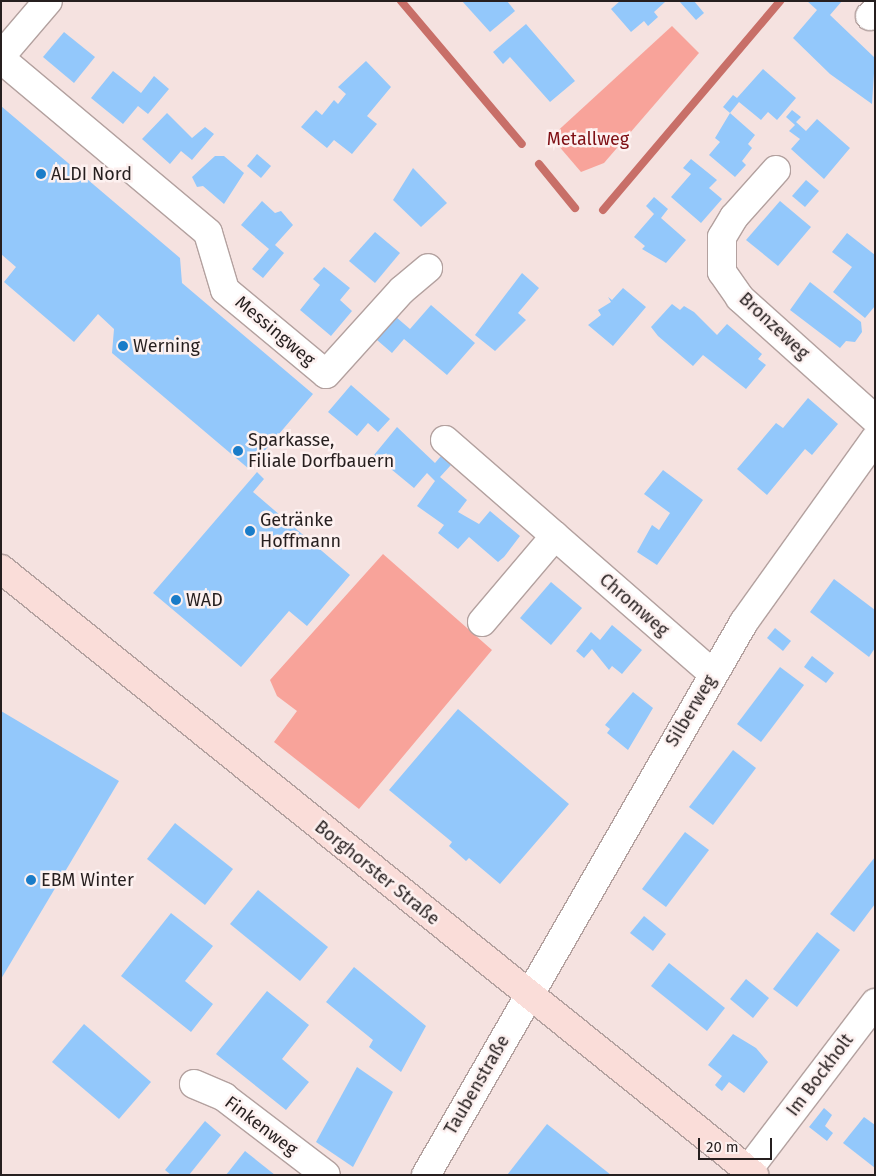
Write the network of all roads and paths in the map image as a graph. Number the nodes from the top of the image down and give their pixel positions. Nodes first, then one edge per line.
1 (48, 1) edge
2 (1, 58) edge
3 (776, 170) dead end
4 (428, 268) dead end
5 (875, 418) edge
6 (875, 439) edge
7 (445, 440) dead end
8 (555, 536) junction
9 (1, 569) edge
10 (482, 622) dead end
11 (712, 674) junction
12 (528, 996) junction
13 (875, 1003) edge
14 (194, 1084) dead end
15 (751, 1173) edge
16 (326, 1175) edge
17 (426, 1175) edge

1 - 2 street
2 - 4 street, Messingweg
3 - 5 street, Bronzeweg
6 - 11 street, Silberweg
7 - 8 street, Chromweg
8 - 10 street
8 - 11 street, Chromweg
9 - 12 main road, Borghorster Straße
11 - 12 street, Silberweg
12 - 15 main road, Borghorster Straße
12 - 17 street, Taubenstraße
13 - 15 street, Im Bockholt
14 - 16 street, Finkenweg

